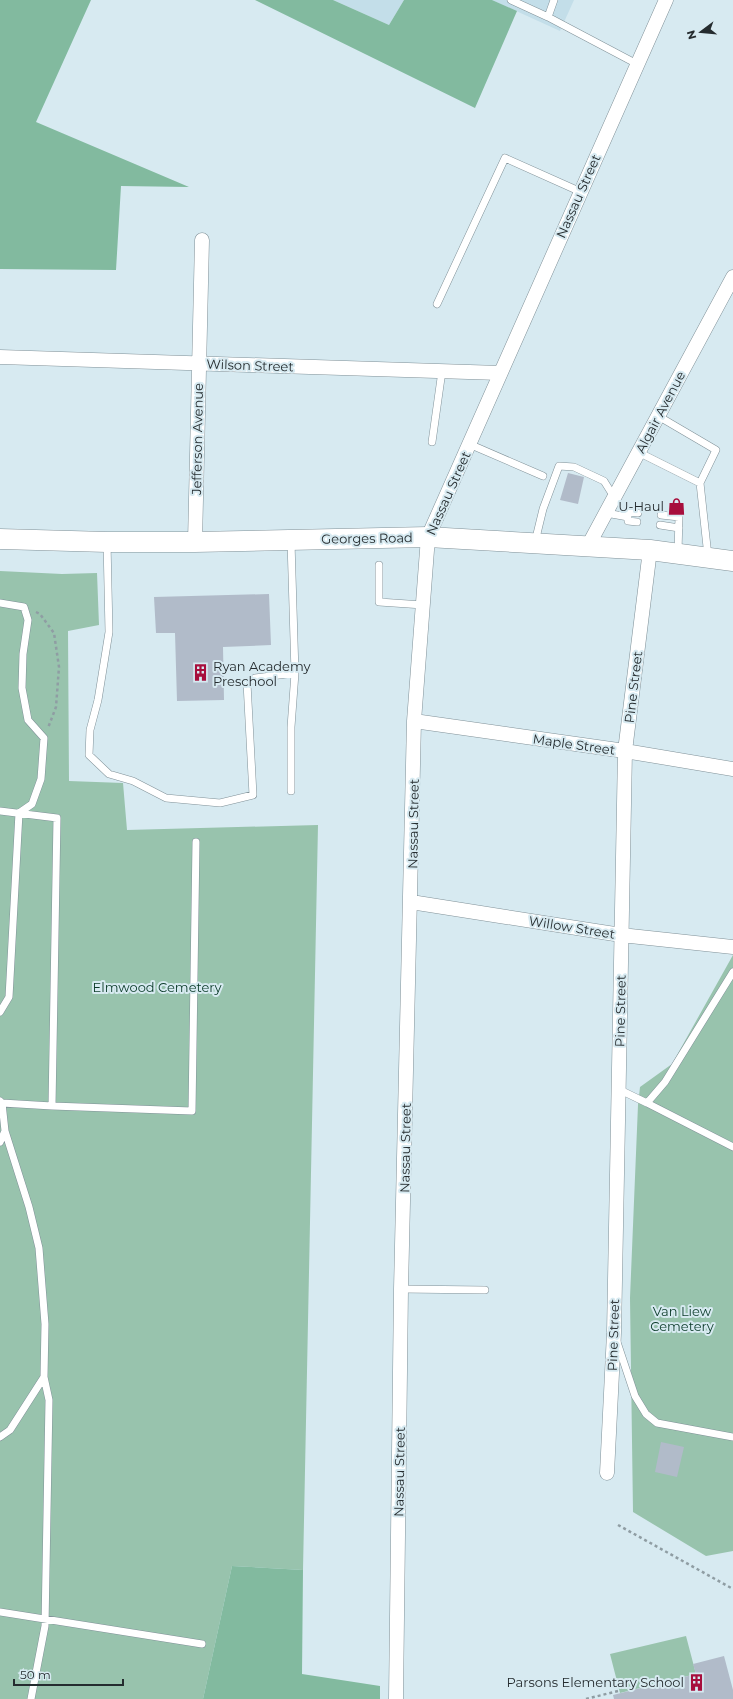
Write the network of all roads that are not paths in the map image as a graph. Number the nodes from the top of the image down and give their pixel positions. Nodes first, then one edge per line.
1 (512, 0) edge
2 (554, 0) edge
3 (666, 0) edge
4 (548, 18) junction
5 (637, 64) junction
6 (580, 192) junction
7 (202, 240) dead end
8 (733, 277) edge
9 (437, 304) dead end
10 (0, 357) edge
11 (199, 363) junction
12 (442, 371) junction
13 (500, 373) junction
14 (658, 416) junction
15 (432, 442) dead end
16 (470, 444) junction
17 (638, 452) junction
18 (543, 476) dead end
19 (700, 483) junction
20 (614, 498) junction
21 (606, 513) junction
22 (638, 513) dead end
23 (661, 515) dead end
24 (628, 517) junction
25 (637, 522) dead end
26 (660, 526) dead end
27 (679, 528) junction
28 (428, 537) junction
29 (0, 539) edge
30 (291, 539) junction
31 (106, 542) junction
32 (195, 542) junction
33 (534, 543) junction
34 (588, 546) junction
35 (650, 550) junction
36 (678, 554) junction
37 (709, 558) junction
38 (733, 561) edge
39 (379, 565) dead end
40 (0, 602) edge
41 (423, 606) junction
42 (295, 673) junction
43 (414, 721) junction
44 (625, 751) junction
45 (733, 769) edge
46 (291, 791) dead end
47 (0, 811) edge
48 (19, 813) junction
49 (196, 842) dead end
50 (411, 902) junction
51 (622, 935) junction
52 (733, 947) edge
53 (733, 972) edge
54 (0, 1012) edge
55 (618, 1089) junction
56 (1, 1102) edge
57 (647, 1103) junction
58 (52, 1106) junction
59 (6, 1131) junction
60 (0, 1142) edge
61 (733, 1147) edge
62 (401, 1289) junction
63 (485, 1290) dead end
64 (614, 1333) junction
65 (44, 1377) junction
66 (0, 1437) edge
67 (733, 1437) edge
68 (607, 1473) dead end
69 (0, 1612) edge
70 (45, 1619) junction
71 (202, 1644) dead end
72 (31, 1699) edge
73 (396, 1699) edge

1 - 4 lane
2 - 4 lane
3 - 5 street, Nassau Street
4 - 5 lane
5 - 6 street, Nassau Street
6 - 9 lane
6 - 13 street, Nassau Street
7 - 11 street, Jefferson Avenue
8 - 14 street, Algair Avenue
10 - 11 street, Wilson Street
11 - 12 street, Wilson Street
11 - 32 street, Jefferson Avenue
12 - 13 street, Wilson Street
12 - 15 lane
13 - 16 street, Nassau Street
14 - 17 street, Algair Avenue
14 - 19 lane
16 - 18 lane
16 - 28 street, Nassau Street
17 - 19 lane
17 - 20 street, Algair Avenue
19 - 37 lane
20 - 21 street, Algair Avenue
20 - 33 lane
21 - 24 lane
21 - 34 street, Algair Avenue
22 - 24 lane
23 - 27 lane
24 - 25 lane
26 - 27 lane
27 - 36 lane
28 - 30 street, Georges Road
28 - 33 street, Georges Road
28 - 41 street, Nassau Street
29 - 31 street, Georges Road
30 - 32 street, Georges Road
30 - 42 lane
31 - 32 street, Georges Road
31 - 42 lane
33 - 34 street, Georges Road
34 - 35 street, Georges Road
35 - 36 street, Georges Road
35 - 44 street, Pine Street
36 - 37 street, Georges Road
37 - 38 street, Georges Road
39 - 41 lane
40 - 48 lane
41 - 43 street, Nassau Street
42 - 46 lane
43 - 44 street, Maple Street
43 - 50 street, Nassau Street
44 - 45 street, Maple Street
44 - 51 street, Pine Street
47 - 48 lane
48 - 54 lane
48 - 58 lane
49 - 58 lane
50 - 51 street, Willow Street
50 - 62 street, Nassau Street
51 - 52 street, Willow Street
51 - 55 street, Pine Street
53 - 57 lane
55 - 57 lane
55 - 64 street, Pine Street
56 - 58 lane
56 - 59 lane
57 - 61 lane
59 - 60 lane
59 - 65 lane
62 - 63 lane
62 - 73 street, Nassau Street
64 - 67 lane
64 - 68 street, Pine Street
65 - 66 lane
65 - 70 lane
69 - 70 lane
70 - 71 lane
70 - 72 lane

